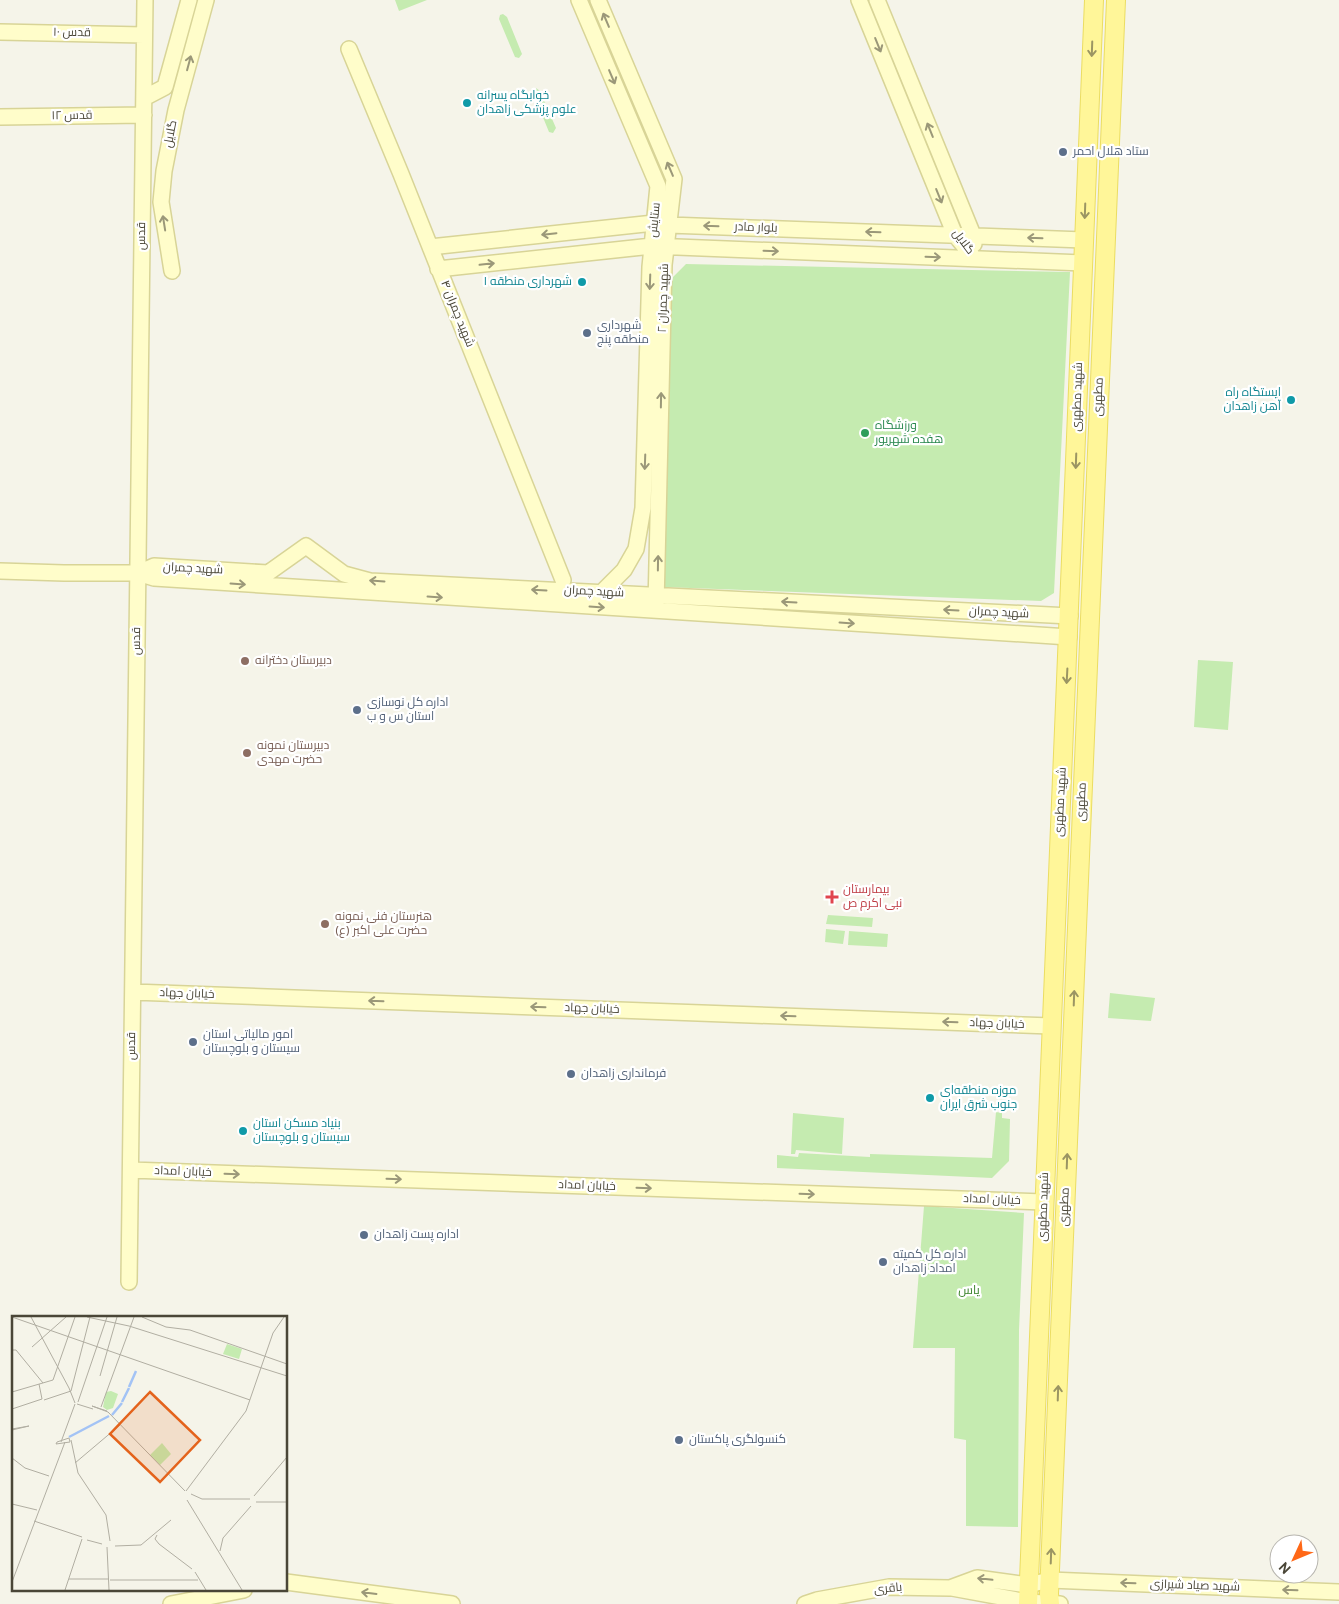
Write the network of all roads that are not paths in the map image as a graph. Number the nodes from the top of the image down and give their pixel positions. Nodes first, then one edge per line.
1 (145, 0) edge
2 (189, 0) edge
3 (206, 0) edge
4 (579, 0) edge
5 (598, 0) edge
6 (859, 0) edge
7 (877, 0) edge
8 (1094, 0) edge
9 (1116, 0) edge
10 (0, 32) edge
11 (144, 34) junction
12 (348, 49) dead end
13 (144, 98) junction
14 (144, 116) junction
15 (0, 117) edge
16 (662, 224) junction
17 (826, 230) junction
18 (955, 234) junction
19 (973, 235) junction
20 (1084, 240) junction
21 (430, 247) junction
22 (659, 247) junction
23 (1105, 252) junction
24 (835, 253) junction
25 (974, 258) junction
26 (1083, 263) junction
27 (438, 269) junction
28 (172, 271) dead end
29 (0, 571) edge
30 (138, 573) junction
31 (563, 580) dead end
32 (601, 593) junction
33 (657, 596) junction
34 (655, 611) junction
35 (1070, 616) junction
36 (1069, 637) junction
37 (133, 992) junction
38 (1052, 1026) junction
39 (131, 1170) junction
40 (1044, 1206) junction
41 (1065, 1209) junction
42 (129, 1282) dead end
43 (1050, 1580) junction
44 (288, 1582) edge
45 (946, 1588) junction
46 (234, 1592) edge
47 (1339, 1592) edge
48 (1028, 1597) edge
49 (171, 1604) edge
50 (452, 1604) edge
51 (805, 1604) edge
52 (988, 1604) edge
53 (1050, 1604) edge
54 (1060, 1604) edge

1 - 11 street, قدس
2 - 13 street
28 -> 3 street, گلایل
4 -> 16 street, ستایش
16 -> 5 street
6 -> 18 street, گلایل
19 -> 7 street, گلایل
8 -> 20 main road, شهید مطهری
9 - 23 main road, مطهری
10 - 11 street, قدس ۱۰
11 - 13 street, قدس
12 - 21 street, شهید چمران ۴
13 - 14 street, قدس
14 - 15 street, قدس ۱۲
14 - 30 street, قدس
17 -> 16 street, بلوار مادر
16 -> 21 street, بلوار مادر
16 - 22 street, ستایش
18 -> 17 street, بلوار مادر
17 - 24 street
18 - 19 street, بلوار مادر
18 - 25 street, گلایل
20 -> 19 street, بلوار مادر
19 - 25 street, گلایل
20 - 23 main road
20 - 26 main road, شهید مطهری
21 - 27 street, شهید چمران ۴
22 -> 24 street, بلوار مادر
27 -> 22 street, بلوار مادر
22 -> 32 street, ستایش
33 -> 22 street, شهید چمران ۲
23 - 26 main road
41 -> 23 main road, مطهری
24 -> 25 street, بلوار مادر
25 - 26 street, بلوار مادر
26 -> 35 main road, شهید مطهری
27 - 31 street, شهید چمران ۴
29 - 30 street, شهید چمران
32 -> 30 street, شهید چمران
30 -> 34 street, شهید چمران
30 - 37 street, قدس
32 - 33 street, شهید چمران
33 - 34 street, شهید چمران ۲
35 -> 33 street, شهید چمران
34 -> 36 street, شهید چمران
35 - 36 main road, شهید مطهری
36 -> 38 main road, شهید مطهری
38 -> 37 street, خیابان جهاد
37 - 39 street, قدس
38 - 40 main road, شهید مطهری
39 -> 40 street, خیابان امداد
39 - 42 street, قدس
40 - 41 main road
40 - 48 main road, شهید مطهری
43 -> 41 main road, مطهری
47 -> 43 street, شهید صیاد شیرازی
43 - 48 street, شهید صیاد شیرازی
43 - 53 main road, مطهری
50 -> 44 street
45 - 48 street
45 - 51 street, باقری
45 - 52 street
46 - 49 street
48 - 53 street
53 - 54 street

